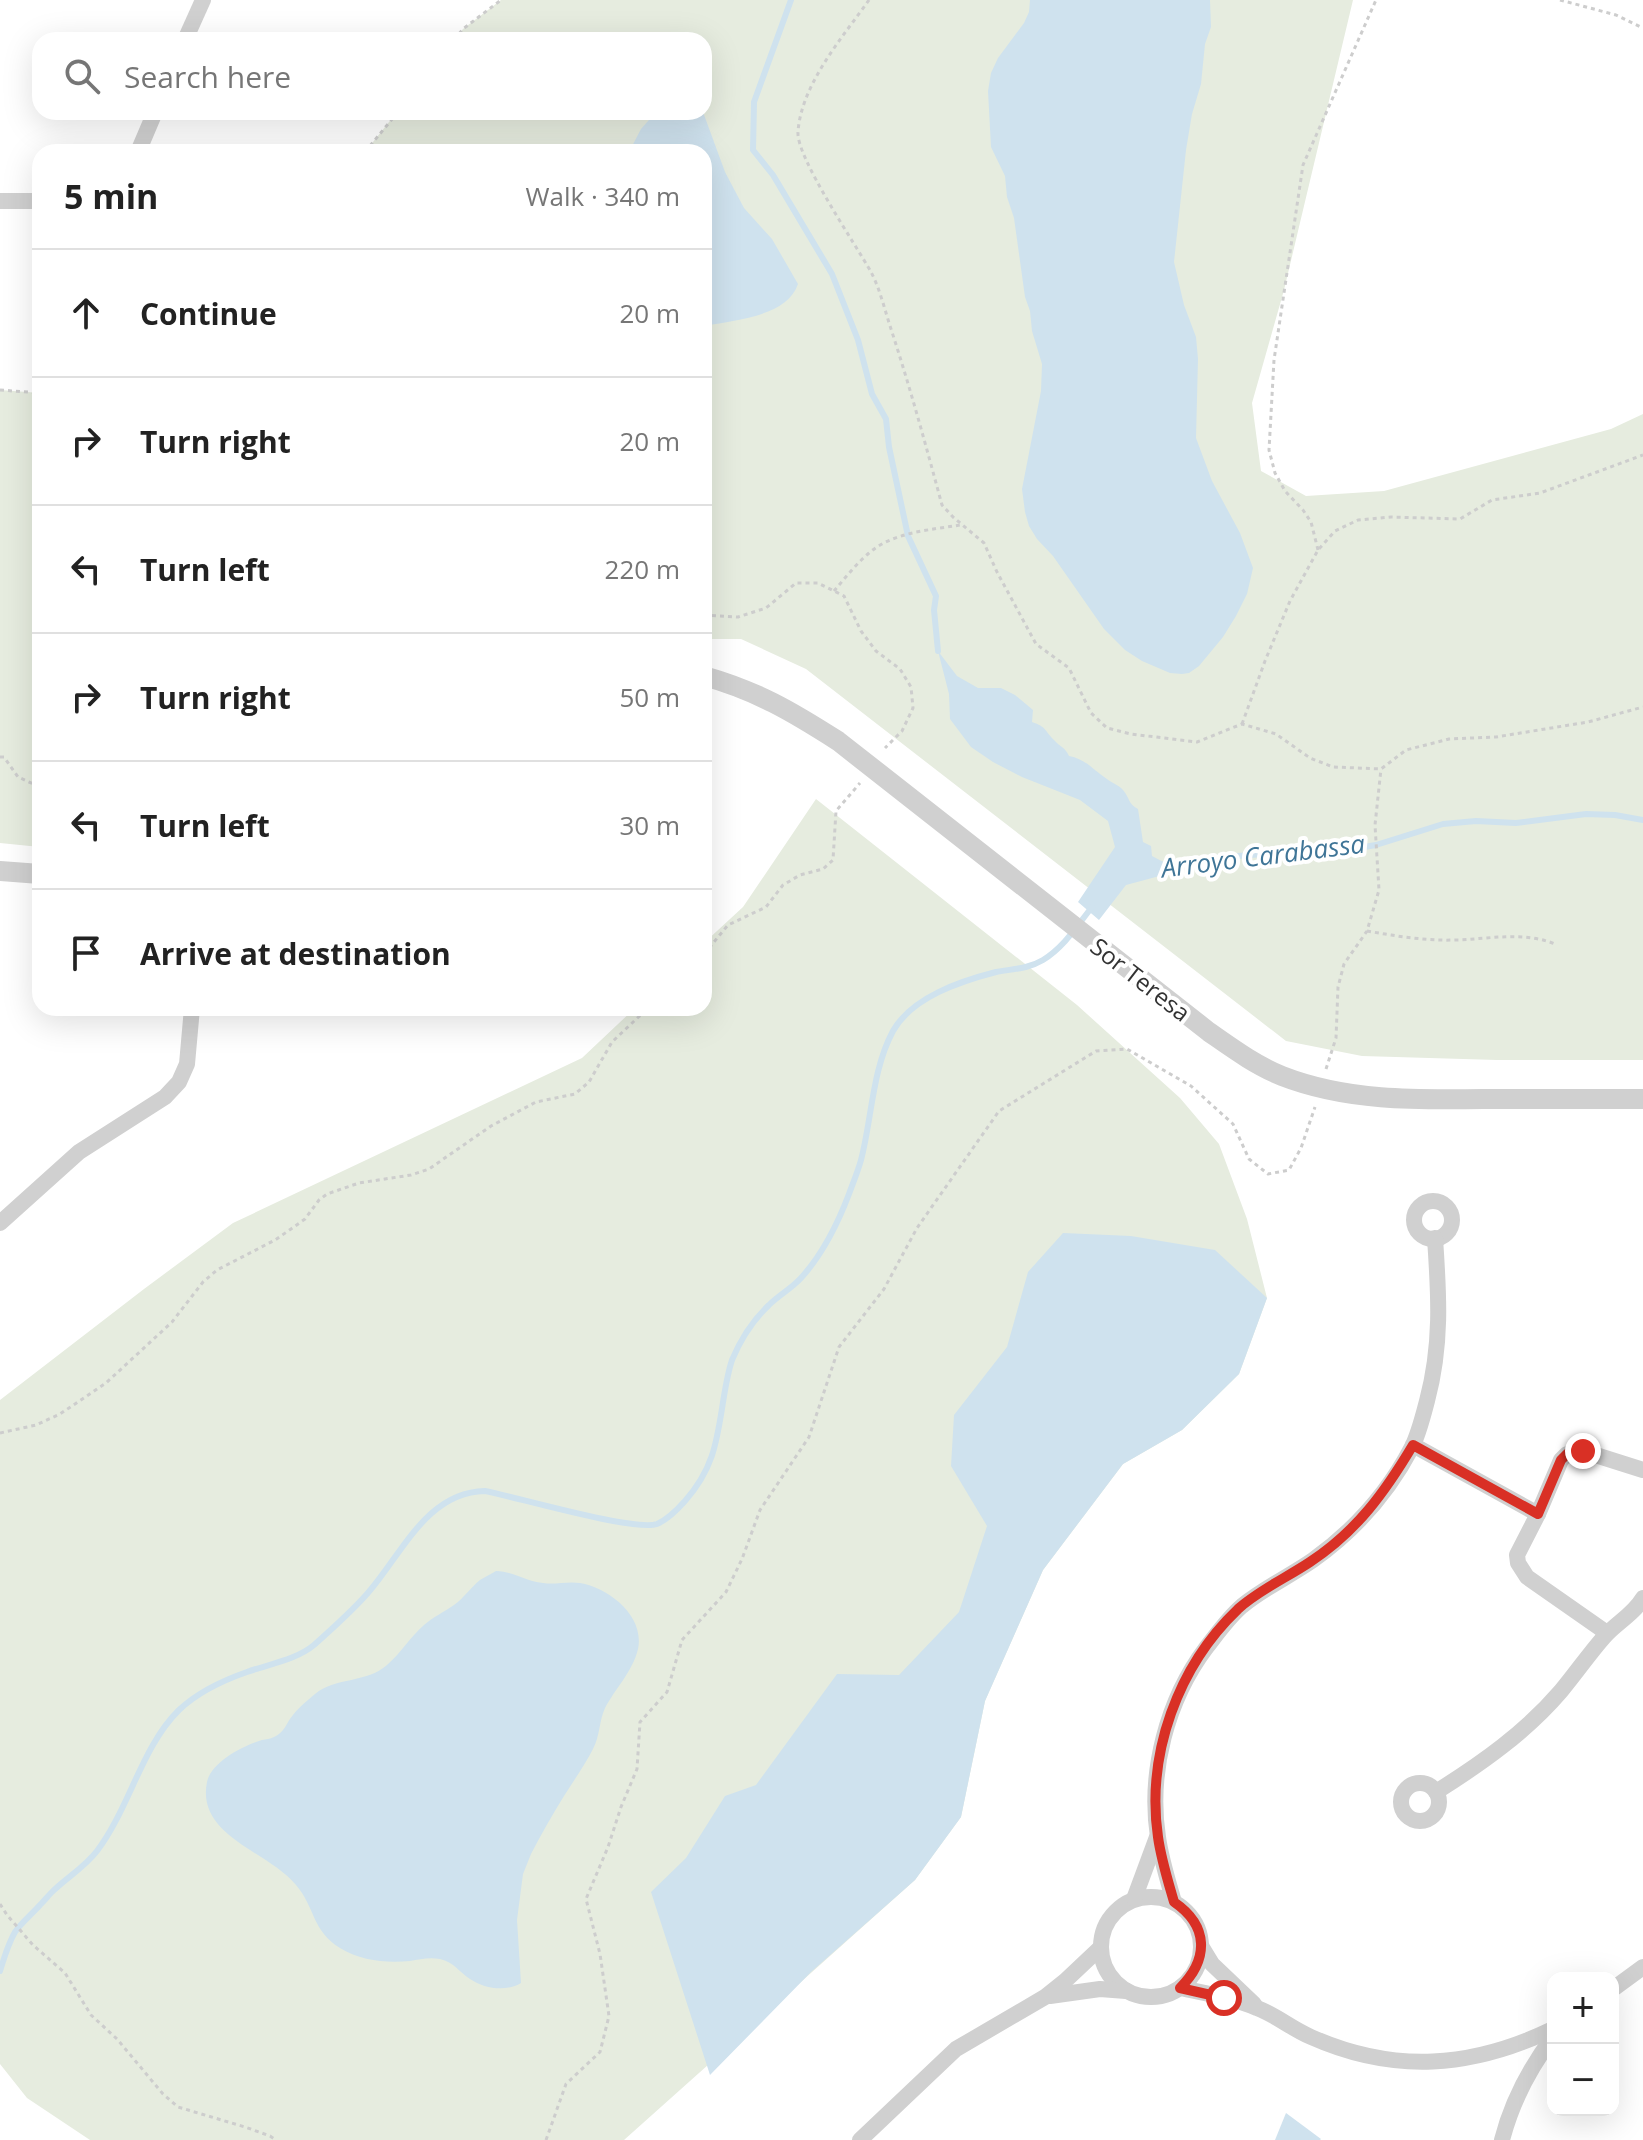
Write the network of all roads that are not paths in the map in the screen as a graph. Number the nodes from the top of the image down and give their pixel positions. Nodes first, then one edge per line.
1 (203, 0) edge
2 (189, 32) edge
3 (152, 120) edge
4 (141, 144) edge
5 (0, 201) edge
6 (32, 201) edge
7 (712, 679) edge
8 (0, 871) edge
9 (32, 873) edge
10 (191, 1016) edge
11 (1643, 1099) edge
12 (0, 1223) edge
13 (1435, 1238) dead end
14 (1413, 1445) junction
15 (1643, 1470) edge
16 (1538, 1514) junction
17 (1643, 1598) edge
18 (1607, 1633) junction
19 (1436, 1792) dead end
20 (1157, 1835) junction
21 (1134, 1899) junction
22 (1174, 1902) junction
23 (1201, 1946) junction
24 (1100, 1948) junction
25 (1643, 1967) edge
26 (1619, 1985) edge
27 (1180, 1988) junction
28 (1126, 1991) junction
29 (1045, 1997) junction
30 (1258, 2008) junction
31 (1547, 2032) edge
32 (1548, 2044) edge
33 (860, 2140) edge
34 (1502, 2140) edge

1 - 2 street
3 - 4 street
5 - 6 street
7 - 11 street, Sor Teresa
8 - 9 street
10 - 12 street
13 - 14 street
14 - 16 street
14 - 20 street
15 - 16 street
16 - 18 street
17 - 18 street
18 - 19 street
20 - 21 street
20 - 22 street
21 - 22 street
21 - 24 street
22 - 23 street
23 - 27 street
23 - 30 street
24 - 28 street
24 - 29 street
25 - 26 street
27 - 28 street
27 - 30 street
28 - 29 street
29 - 33 street
30 - 31 street
32 - 34 street

